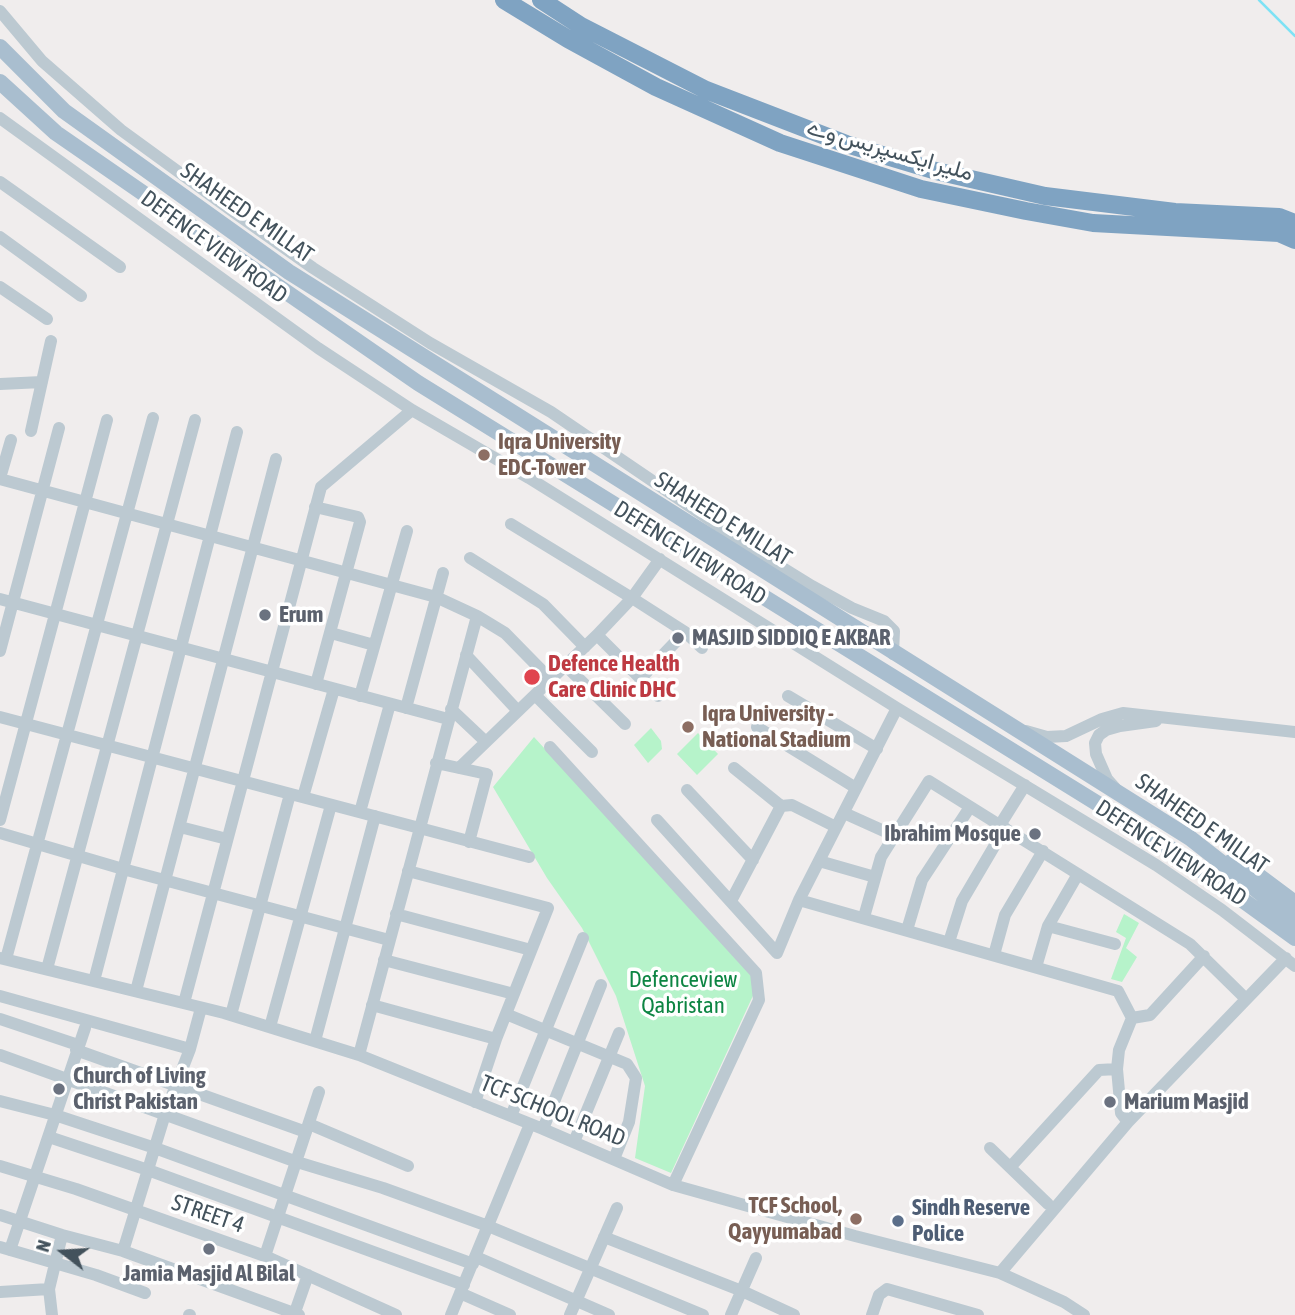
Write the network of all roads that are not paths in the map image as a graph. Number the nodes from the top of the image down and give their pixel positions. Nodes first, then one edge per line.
1 (503, 0) edge
2 (541, 0) edge
3 (0, 11) edge
4 (0, 47) edge
5 (0, 82) edge
6 (0, 118) edge
7 (0, 182) edge
8 (1295, 223) edge
9 (0, 237) edge
10 (1295, 240) edge
11 (120, 267) dead end
12 (0, 287) edge
13 (81, 296) dead end
14 (47, 319) dead end
15 (51, 341) dead end
16 (42, 382) junction
17 (0, 384) edge
18 (412, 410) junction
19 (153, 418) dead end
20 (107, 420) dead end
21 (195, 420) dead end
22 (59, 428) dead end
23 (31, 431) dead end
24 (237, 432) dead end
25 (11, 440) dead end
26 (276, 459) dead end
27 (0, 478) edge
28 (43, 490) junction
29 (86, 502) junction
30 (315, 507) junction
31 (127, 513) junction
32 (167, 523) junction
33 (511, 524) dead end
34 (407, 531) dead end
35 (210, 536) junction
36 (253, 548) junction
37 (470, 558) dead end
38 (660, 559) junction
39 (301, 562) junction
40 (443, 573) dead end
41 (347, 574) junction
42 (391, 586) junction
43 (436, 597) junction
44 (632, 598) junction
45 (6, 601) edge
46 (55, 614) junction
47 (477, 616) junction
48 (97, 626) junction
49 (685, 632) junction
50 (331, 633) junction
51 (597, 635) junction
52 (137, 636) junction
53 (374, 645) junction
54 (585, 647) junction
55 (181, 648) junction
56 (702, 648) dead end
57 (0, 651) edge
58 (893, 654) junction
59 (466, 655) junction
60 (224, 659) junction
61 (566, 666) junction
62 (271, 672) junction
63 (640, 679) junction
64 (551, 680) junction
65 (316, 684) junction
66 (334, 689) junction
67 (535, 695) junction
68 (360, 696) junction
69 (658, 696) dead end
70 (788, 696) dead end
71 (390, 704) junction
72 (406, 708) junction
73 (897, 708) junction
74 (518, 711) junction
75 (450, 714) junction
76 (0, 717) edge
77 (1166, 719) junction
78 (26, 724) junction
79 (625, 724) dead end
80 (1006, 724) junction
81 (757, 727) dead end
82 (1295, 732) edge
83 (68, 735) junction
84 (486, 742) junction
85 (107, 745) junction
86 (550, 747) dead end
87 (877, 748) junction
88 (592, 752) dead end
89 (152, 757) junction
90 (436, 763) junction
91 (459, 768) junction
92 (734, 768) dead end
93 (195, 769) junction
94 (243, 781) junction
95 (1025, 785) junction
96 (856, 788) junction
97 (687, 790) dead end
98 (1121, 795) junction
99 (296, 796) junction
100 (331, 805) junction
101 (781, 806) junction
102 (970, 807) junction
103 (360, 813) junction
104 (844, 813) junction
105 (375, 816) junction
106 (0, 820) edge
107 (657, 820) dead end
108 (180, 827) junction
109 (836, 827) junction
110 (1003, 827) junction
111 (419, 828) junction
112 (0, 834) edge
113 (895, 836) junction
114 (1190, 838) junction
115 (227, 839) junction
116 (469, 842) junction
117 (39, 844) junction
118 (1043, 851) junction
119 (78, 856) junction
120 (529, 858) dead end
121 (753, 860) junction
122 (819, 861) junction
123 (123, 869) junction
124 (408, 871) junction
125 (1078, 874) junction
126 (875, 877) junction
127 (166, 880) junction
128 (214, 892) junction
129 (799, 900) junction
130 (731, 901) junction
131 (1295, 903) edge
132 (260, 906) junction
133 (396, 914) junction
134 (302, 917) junction
135 (863, 917) junction
136 (1295, 920) edge
137 (1048, 926) junction
138 (345, 929) junction
139 (906, 930) junction
140 (583, 938) dead end
141 (1295, 938) edge
142 (389, 940) junction
143 (949, 942) junction
144 (1115, 944) dead end
145 (531, 950) junction
146 (994, 955) junction
147 (1204, 956) junction
148 (3, 958) edge
149 (384, 960) junction
150 (1290, 962) edge
151 (1037, 967) junction
152 (47, 969) junction
153 (94, 981) junction
154 (601, 985) dead end
155 (136, 991) junction
156 (514, 994) junction
157 (0, 996) edge
158 (1245, 998) junction
159 (184, 1003) junction
160 (372, 1005) junction
161 (200, 1014) junction
162 (506, 1014) junction
163 (231, 1015) junction
164 (1132, 1018) junction
165 (0, 1020) edge
166 (270, 1027) junction
167 (85, 1028) dead end
168 (546, 1028) junction
169 (619, 1032) dead end
170 (496, 1039) junction
171 (314, 1041) junction
172 (576, 1044) junction
173 (77, 1047) junction
174 (190, 1049) junction
175 (0, 1055) edge
176 (359, 1055) junction
177 (610, 1058) junction
178 (1117, 1069) junction
179 (66, 1081) junction
180 (177, 1086) junction
181 (319, 1092) dead end
182 (0, 1101) edge
183 (475, 1102) junction
184 (55, 1115) junction
185 (165, 1115) junction
186 (511, 1116) junction
187 (1128, 1122) junction
188 (529, 1127) junction
189 (307, 1128) junction
190 (543, 1129) junction
191 (49, 1137) junction
192 (574, 1142) junction
193 (155, 1148) junction
194 (990, 1149) dead end
195 (614, 1159) junction
196 (297, 1162) junction
197 (1014, 1163) dead end
198 (0, 1166) edge
199 (408, 1166) dead end
200 (148, 1170) junction
201 (36, 1177) junction
202 (673, 1185) junction
203 (287, 1195) junction
204 (1048, 1204) dead end
205 (617, 1208) dead end
206 (136, 1211) junction
207 (0, 1215) edge
208 (279, 1218) junction
209 (20, 1221) junction
210 (488, 1226) junction
211 (62, 1235) junction
212 (604, 1237) junction
213 (5, 1249) edge
214 (123, 1251) junction
215 (265, 1256) junction
216 (756, 1258) dead end
217 (474, 1260) junction
218 (55, 1262) junction
219 (591, 1267) junction
220 (1000, 1273) junction
221 (308, 1276) junction
222 (49, 1289) junction
223 (462, 1289) junction
224 (742, 1291) junction
225 (0, 1292) edge
226 (145, 1293) dead end
227 (576, 1301) junction
228 (296, 1314) edge
229 (52, 1315) edge
230 (396, 1315) edge
231 (451, 1315) edge
232 (510, 1315) edge
233 (570, 1315) edge
234 (608, 1315) edge
235 (703, 1315) edge
236 (731, 1315) edge
237 (794, 1315) edge
238 (872, 1315) edge
239 (978, 1315) edge
240 (1084, 1315) edge

1 - 10 highway, ملیر ایکسپریس وے
2 - 8 highway, ملیر ایکسپریس وے
3 - 58 street
4 - 58 main road, SHAHEED E MILLAT
5 - 141 main road, SHAHEED E MILLAT
6 - 18 street, DEFENCE VIEW ROAD
7 - 11 street
9 - 13 street
12 - 14 street
15 - 16 street
16 - 17 street
16 - 23 street
18 - 30 street
18 - 38 street, DEFENCE VIEW ROAD
19 - 31 street
20 - 29 street
21 - 32 street
22 - 28 street
24 - 35 street
25 - 27 street
26 - 36 street
27 - 28 street
28 - 29 street
28 - 45 street
29 - 31 street
29 - 46 street
30 - 39 street
30 - 41 street
31 - 32 street
31 - 48 street
32 - 35 street
32 - 52 street
33 - 44 street
34 - 42 street
35 - 36 street
35 - 55 street
36 - 39 street
36 - 60 street
37 - 54 street
38 - 44 street
38 - 73 street, DEFENCE VIEW ROAD
39 - 41 street
39 - 62 street
40 - 43 street
41 - 42 street
41 - 50 street
42 - 43 street
42 - 53 street
43 - 47 street
43 - 72 street
44 - 49 street
44 - 51 street
45 - 46 street
45 - 57 street
46 - 48 street
46 - 78 street
47 - 59 street
47 - 64 street
48 - 52 street
48 - 83 street
49 - 56 street
49 - 63 street
50 - 53 street
50 - 65 street
51 - 54 street
51 - 63 street
52 - 55 street
52 - 85 street
53 - 68 street
54 - 61 street
55 - 60 street
55 - 89 street
58 - 80 main road, SHAHEED E MILLAT
59 - 74 street
59 - 75 street
60 - 62 street
60 - 93 street
61 - 64 street
61 - 79 street
62 - 65 street
62 - 94 street
63 - 69 street
64 - 67 street
65 - 66 street
66 - 68 street
66 - 99 street
67 - 74 street
67 - 88 street
68 - 71 street
70 - 87 street
71 - 72 street
71 - 103 street
72 - 75 street
73 - 87 street
73 - 95 street, DEFENCE VIEW ROAD
74 - 84 street
75 - 84 street
75 - 90 street
76 - 78 street
77 - 80 street
77 - 82 street
77 - 98 street
78 - 83 street
78 - 106 street
80 - 98 main road, SHAHEED E MILLAT
81 - 96 street
83 - 85 street
83 - 117 street
84 - 91 street
85 - 89 street
85 - 119 street
86 - 202 street
87 - 96 street
89 - 93 street
89 - 123 street
90 - 91 street
90 - 111 street
91 - 116 street
92 - 101 street
93 - 94 street
93 - 108 street
94 - 99 street
94 - 115 street
95 - 110 street
95 - 150 street, DEFENCE VIEW ROAD
96 - 104 street
97 - 121 street
98 - 114 main road, SHAHEED E MILLAT
99 - 100 street
99 - 132 street
100 - 103 street
100 - 134 street
101 - 109 street
101 - 121 street
102 - 110 street
102 - 113 street
102 - 139 street
103 - 105 street
104 - 109 street
104 - 113 street
105 - 111 street
105 - 138 street
107 - 130 street
108 - 115 street
108 - 127 street
109 - 122 street
110 - 118 street
110 - 143 street
111 - 116 street
111 - 124 street
112 - 117 street
113 - 126 street
114 - 131 main road
114 - 136 main road, SHAHEED E MILLAT
115 - 128 street
116 - 120 street
117 - 119 street
117 - 148 street
118 - 125 street
118 - 146 street
119 - 123 street
119 - 152 street
121 - 130 street
122 - 126 street
122 - 129 street
123 - 127 street
123 - 153 street
124 - 133 street
124 - 145 street
125 - 137 street
125 - 147 street
126 - 135 street
127 - 128 street
127 - 155 street
128 - 132 street
128 - 159 street
129 - 130 street
129 - 135 street
132 - 134 street
132 - 163 street
133 - 142 street
133 - 145 street
134 - 138 street
134 - 166 street
135 - 139 street
137 - 144 street
137 - 151 street
138 - 142 street
138 - 171 street
139 - 143 street
140 - 168 street
142 - 149 street
143 - 146 street
145 - 156 street
146 - 151 street
147 - 158 street
147 - 164 street
148 - 152 street, TCF SCHOOL ROAD
149 - 156 street
149 - 160 street
150 - 158 street
151 - 164 street
152 - 153 street, TCF SCHOOL ROAD
153 - 155 street, TCF SCHOOL ROAD
154 - 172 street
155 - 159 street, TCF SCHOOL ROAD
156 - 162 street
157 - 174 street
158 - 187 street
159 - 161 street, TCF SCHOOL ROAD
160 - 170 street
160 - 176 street
161 - 163 street, TCF SCHOOL ROAD
161 - 174 street
162 - 168 street
162 - 170 street
163 - 166 street, TCF SCHOOL ROAD
164 - 178 street
165 - 173 street
166 - 171 street, TCF SCHOOL ROAD
167 - 173 street
168 - 172 street
168 - 186 street
169 - 177 street
170 - 183 street
171 - 176 street, TCF SCHOOL ROAD
172 - 177 street
172 - 190 street
173 - 179 street
173 - 180 street
174 - 180 street
175 - 179 street
176 - 183 street, TCF SCHOOL ROAD
177 - 192 street
177 - 195 street
178 - 187 street
178 - 197 street
179 - 184 street
179 - 185 street
180 - 185 street
180 - 189 street
181 - 189 street
182 - 184 street
183 - 186 street, TCF SCHOOL ROAD
184 - 191 street
184 - 193 street
185 - 193 street
185 - 196 street
186 - 188 street, TCF SCHOOL ROAD
187 - 220 street
188 - 190 street, TCF SCHOOL ROAD
188 - 210 street
189 - 196 street
189 - 199 street
190 - 192 street, TCF SCHOOL ROAD
191 - 200 street
191 - 201 street
192 - 195 street, TCF SCHOOL ROAD
193 - 200 street
193 - 203 street
194 - 204 street
195 - 202 street, TCF SCHOOL ROAD
196 - 203 street
196 - 210 street
198 - 201 street, STREET 4
200 - 206 street
200 - 208 street
201 - 206 street, STREET 4
201 - 209 street
202 - 220 street, TCF SCHOOL ROAD
203 - 208 street
203 - 217 street
205 - 212 street
206 - 214 street
206 - 215 street, STREET 4
207 - 209 street
208 - 215 street
208 - 223 street
209 - 211 street
209 - 213 street
210 - 217 street
210 - 219 street
211 - 214 street
211 - 218 street
212 - 219 street
212 - 224 street
213 - 218 street
214 - 228 street
215 - 221 street, STREET 4
216 - 224 street
217 - 223 street
217 - 227 street
218 - 222 street
218 - 226 street
219 - 227 street
219 - 235 street
220 - 240 street, TCF SCHOOL ROAD
221 - 228 street
221 - 230 street, STREET 4
222 - 225 street
222 - 229 street
223 - 231 street
223 - 232 street
224 - 236 street
224 - 237 street
227 - 233 street
227 - 234 street
238 - 239 street

